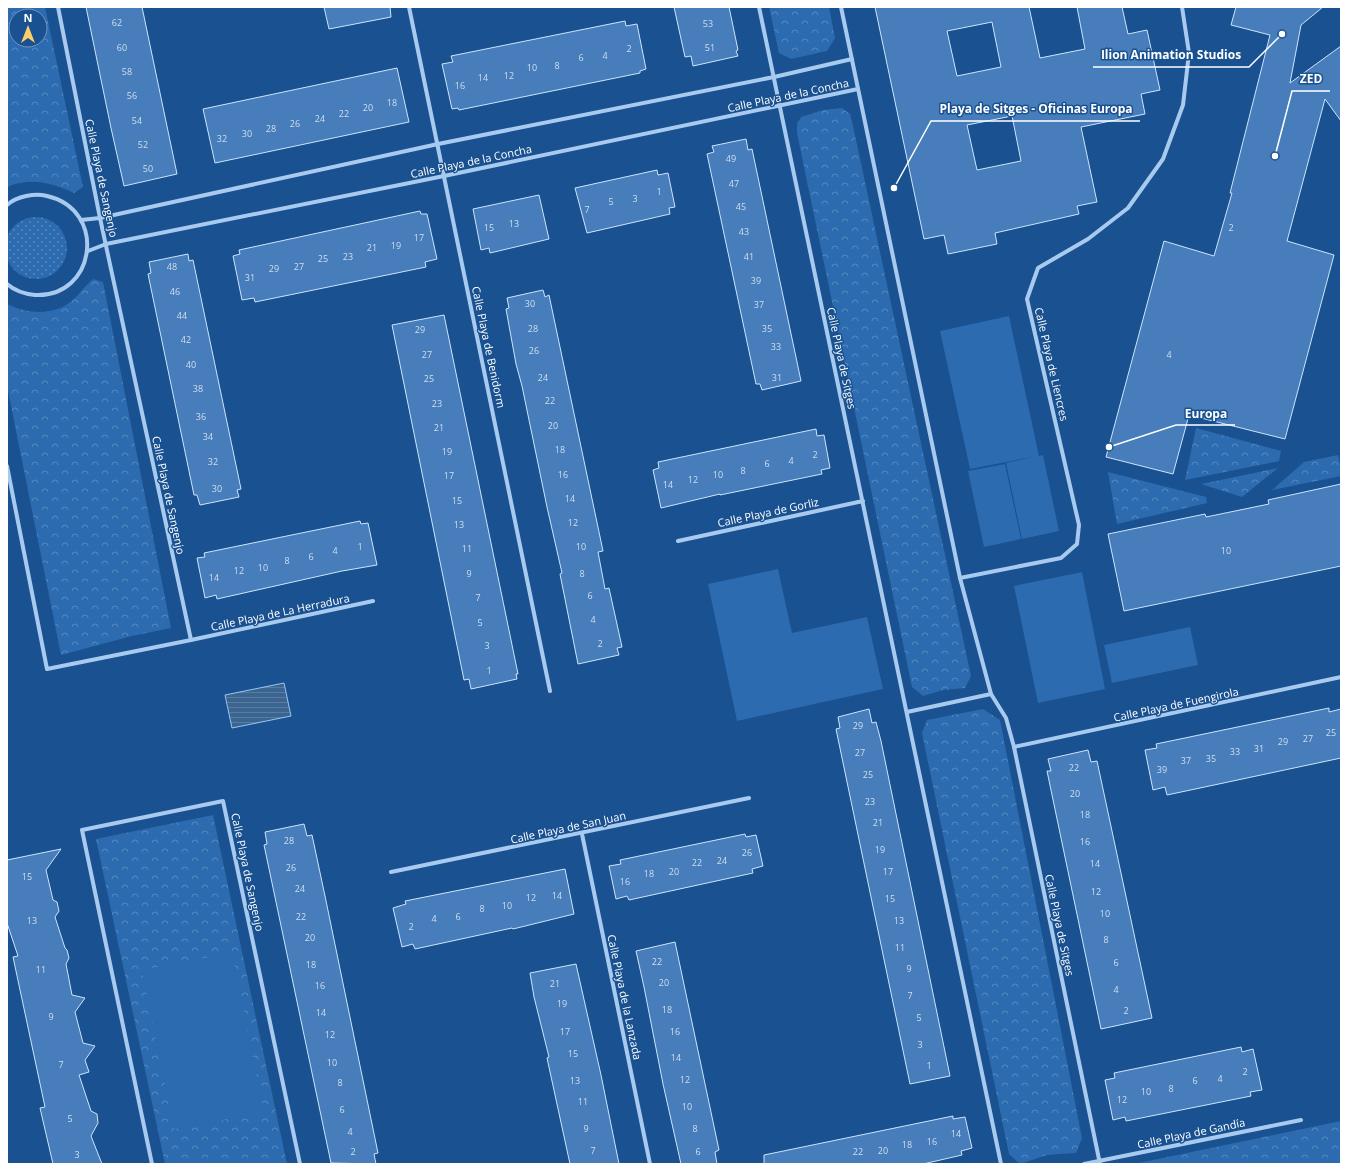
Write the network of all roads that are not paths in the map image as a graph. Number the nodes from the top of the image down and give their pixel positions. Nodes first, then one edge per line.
1 (58, 7) edge
2 (409, 7) edge
3 (759, 7) edge
4 (841, 7) edge
5 (1182, 7) edge
6 (852, 60) junction
7 (774, 77) junction
8 (858, 90) junction
9 (780, 106) junction
10 (438, 144) junction
11 (444, 176) junction
12 (7, 205) edge
13 (100, 218) junction
14 (81, 220) junction
15 (106, 244) junction
16 (88, 251) junction
17 (7, 284) edge
18 (7, 466) edge
19 (863, 501) junction
20 (678, 541) dead end
21 (960, 578) junction
22 (373, 602) dead end
23 (191, 640) junction
24 (1341, 677) edge
25 (550, 690) dead end
26 (991, 694) junction
27 (907, 712) junction
28 (1014, 748) junction
29 (749, 798) dead end
30 (582, 834) junction
31 (391, 872) dead end
32 (1301, 1120) dead end
33 (1100, 1162) edge
34 (152, 1164) edge
35 (300, 1164) edge
36 (650, 1164) edge
37 (1000, 1164) edge
38 (1084, 1164) edge

1 - 13 street, Calle Playa de Sangenjo
2 - 10 street, Calle Playa de Benidorm
3 - 7 street, Calle Playa de Sitges
4 - 6 street, Calle Playa de Sitges
5 - 21 street, Calle Playa de Liencres
6 - 7 street, Calle Playa de la Concha
6 - 8 street, Calle Playa de Sitges
7 - 9 street, Calle Playa de Sitges
7 - 10 street, Calle Playa de la Concha
8 - 9 street, Calle Playa de la Concha
8 - 21 street, Calle Playa de Sitges
9 - 11 street, Calle Playa de la Concha
9 - 19 street, Calle Playa de Sitges
10 - 11 street, Calle Playa de Benidorm
10 - 13 street, Calle Playa de la Concha
11 - 15 street, Calle Playa de la Concha
11 - 25 street, Calle Playa de Benidorm
12 - 14 street
13 - 14 street, Calle Playa de la Concha
13 - 15 street, Calle Playa de Sangenjo
14 - 16 street
15 - 16 street, Calle Playa de la Concha
15 - 23 street, Calle Playa de Sangenjo
16 - 17 street
18 - 23 street
19 - 20 street, Calle Playa de Gorliz
19 - 27 street, Calle Playa de Sitges
21 - 26 street, Calle Playa de Sitges
22 - 23 street, Calle Playa de La Herradura
24 - 28 street, Calle Playa de Fuengirola
26 - 27 street
26 - 28 street, Calle Playa de Sitges
27 - 37 street, Calle Playa de Sitges
28 - 33 street, Calle Playa de Sitges
29 - 30 street, Calle Playa de San Juan
30 - 31 street, Calle Playa de San Juan
30 - 36 street, Calle Playa de la Lanzada
32 - 33 street, Calle Playa de Gandía
33 - 38 street, Calle Playa de Gandía
34 - 35 street, Calle Playa de Sangenjo

